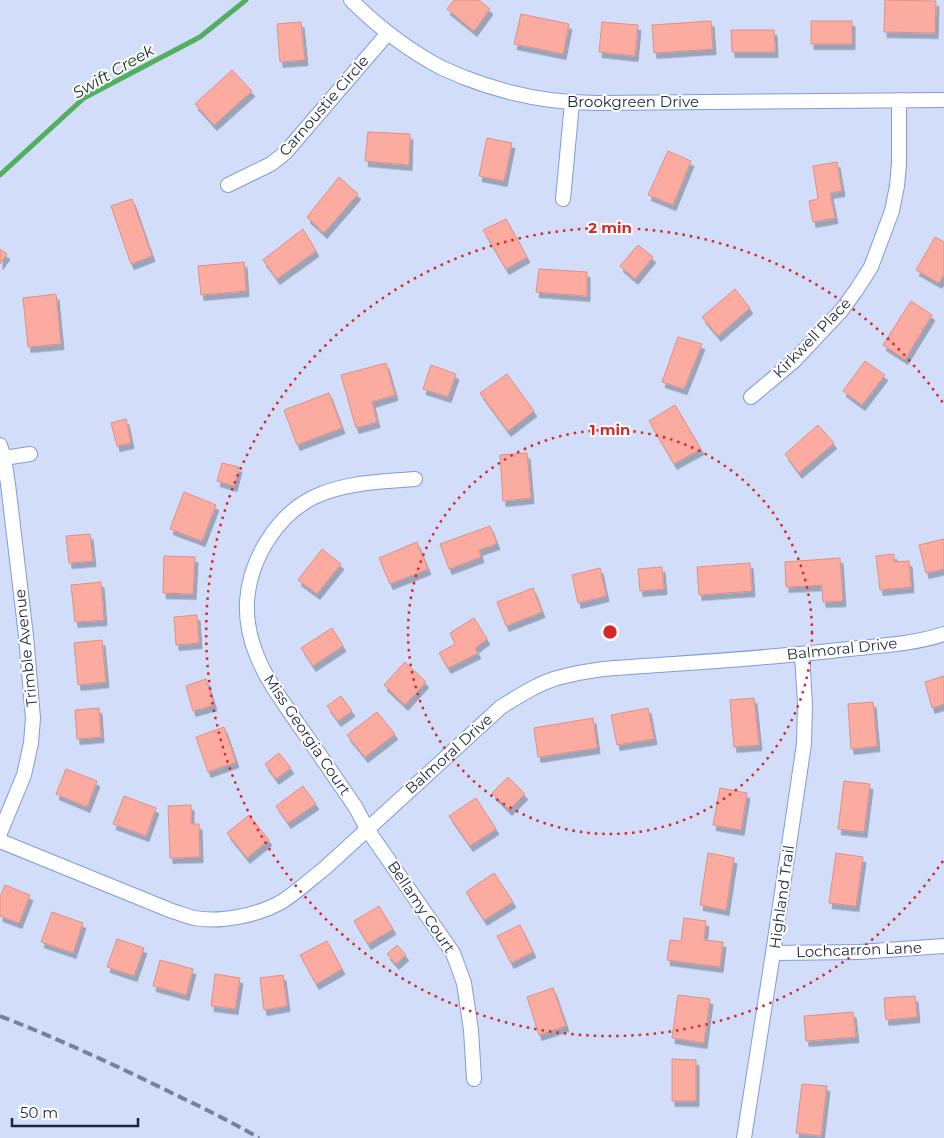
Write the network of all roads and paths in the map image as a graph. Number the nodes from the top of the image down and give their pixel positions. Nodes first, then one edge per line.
1 (351, 0) edge
2 (388, 33) junction
3 (899, 100) junction
4 (944, 100) edge
5 (572, 103) junction
6 (228, 185) dead end
7 (563, 200) dead end
8 (751, 397) dead end
9 (2, 452) edge
10 (30, 454) dead end
11 (415, 479) dead end
12 (944, 634) edge
13 (802, 654) junction
14 (367, 829) junction
15 (0, 833) edge
16 (0, 841) edge
17 (944, 946) edge
18 (773, 953) junction
19 (474, 1079) dead end
20 (744, 1138) edge

1 - 2 street, Brookgreen Drive
2 - 5 street, Brookgreen Drive
2 - 6 street, Carnoustie Circle
3 - 4 street, Brookgreen Drive
3 - 5 street, Brookgreen Drive
3 - 8 street, Kirkwell Place
5 - 7 street
9 - 10 street, Trimble Avenue
9 - 15 street, Trimble Avenue
11 - 14 street, Miss Georgia Court
12 - 13 street, Balmoral Drive
13 - 14 street, Balmoral Drive
13 - 18 street, Highland Trail
14 - 16 street, Balmoral Drive
14 - 19 street, Bellamy Court
17 - 18 street, Lochcarron Lane
18 - 20 street, Highland Trail

